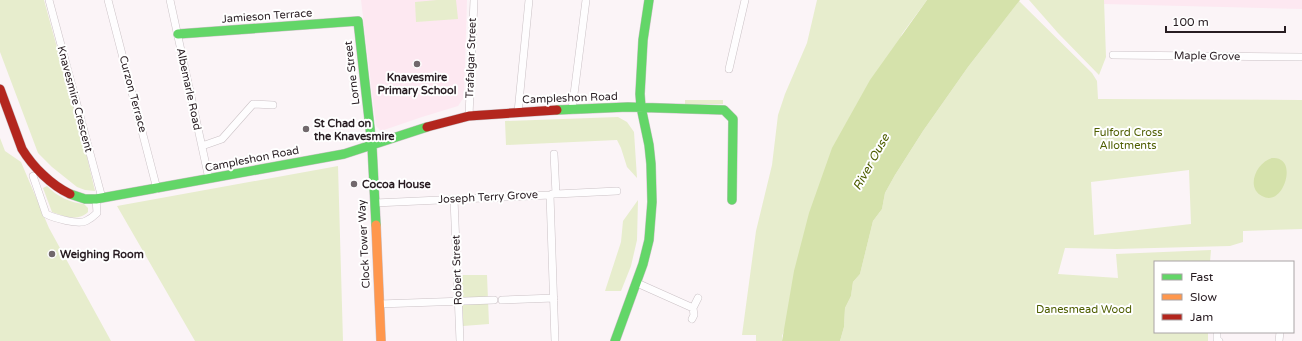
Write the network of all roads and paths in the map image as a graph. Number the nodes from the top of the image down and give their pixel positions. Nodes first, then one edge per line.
1 (48, 0) edge
2 (108, 0) edge
3 (170, 0) edge
4 (474, 0) edge
5 (528, 0) edge
6 (586, 0) edge
7 (649, 0) edge
8 (745, 0) edge
9 (358, 21) joint
10 (178, 34) junction
11 (1113, 55) dead end
12 (1302, 57) edge
13 (729, 69) dead end
14 (0, 89) edge
15 (273, 105) dead end
16 (641, 107) junction
17 (572, 110) junction
18 (518, 112) junction
19 (469, 116) junction
20 (202, 146) junction
21 (372, 146) junction
22 (554, 154) dead end
23 (33, 176) dead end
24 (209, 179) junction
25 (157, 189) junction
26 (617, 192) dead end
27 (553, 194) junction
28 (454, 198) junction
29 (99, 199) junction
30 (732, 200) dead end
31 (375, 203) junction
32 (636, 283) junction
33 (554, 298) junction
34 (698, 298) dead end
35 (494, 300) dead end
36 (502, 300) dead end
37 (458, 301) junction
38 (379, 304) junction
39 (694, 308) junction
40 (692, 319) dead end
41 (380, 341) edge
42 (460, 341) edge
43 (555, 341) edge
44 (614, 341) edge

1 - 29 street, Knavesmire Crescent
2 - 25 street, Curzon Terrace
3 - 10 street, Albemarle Road
4 - 19 street, Trafalgar Street
5 - 18 street
6 - 17 street
7 - 16 street
8 - 13 street
9 - 10 street, Jamieson Terrace
9 - 21 street, Lorne Street
10 - 20 street, Albemarle Road
11 - 12 street, Maple Grove
14 - 29 street, Campleshon Road
15 - 20 street
16 - 17 street, Campleshon Road
16 - 30 street, Campleshon Road
16 - 32 street
17 - 18 street, Campleshon Road
18 - 19 street, Campleshon Road
19 - 21 street, Campleshon Road
20 - 24 street, Albemarle Road
21 - 24 street, Campleshon Road
21 - 31 street, Clock Tower Way
22 - 27 street
23 - 29 street
24 - 25 street, Campleshon Road
25 - 29 street, Campleshon Road
26 - 27 street
27 - 28 street, Joseph Terry Grove
27 - 33 street, Joseph Terry Grove
28 - 31 street, Joseph Terry Grove
28 - 37 street, Robert Street
31 - 38 street, Clock Tower Way
32 - 39 street
32 - 44 street
33 - 36 street
33 - 43 street, Joseph Terry Grove
34 - 39 street
35 - 37 street
37 - 38 street
37 - 42 street, Robert Street
38 - 41 street, Clock Tower Way
39 - 40 street

